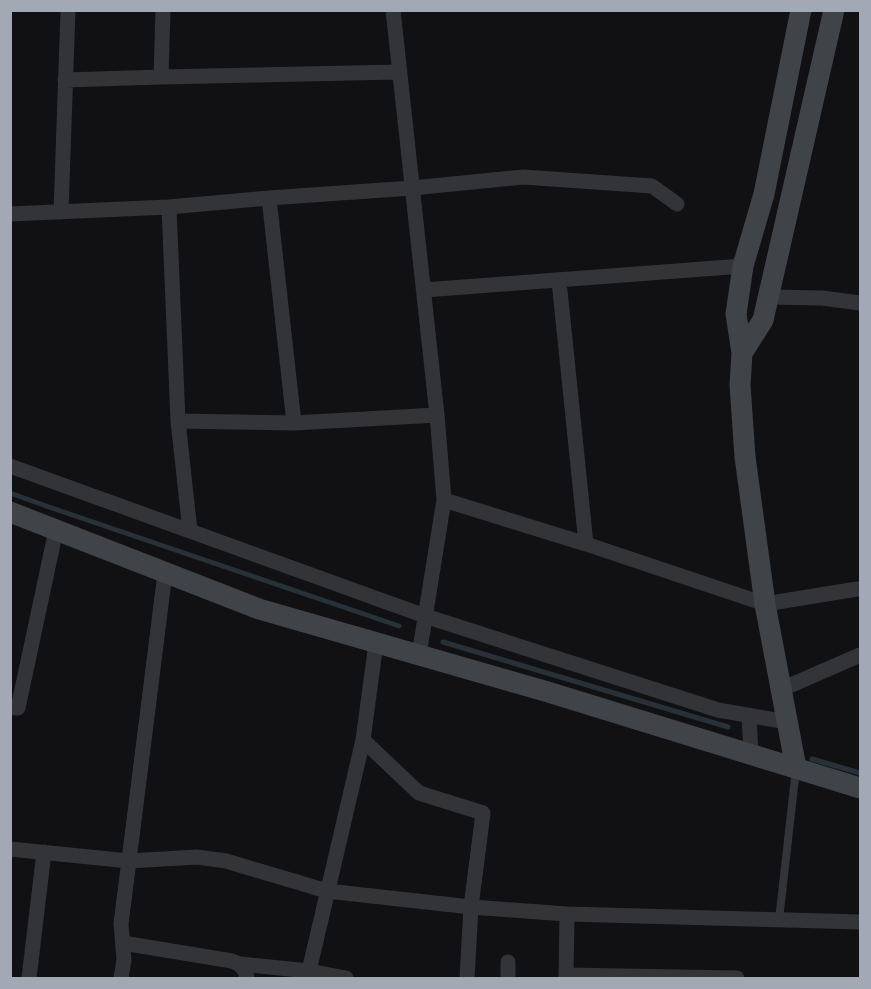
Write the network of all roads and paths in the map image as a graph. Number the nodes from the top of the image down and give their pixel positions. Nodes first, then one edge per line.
1 (68, 10) edge
2 (164, 10) edge
3 (393, 10) edge
4 (801, 10) edge
5 (834, 10) edge
6 (399, 72) junction
7 (161, 77) junction
8 (65, 80) junction
9 (412, 188) junction
10 (269, 198) junction
11 (677, 204) dead end
12 (169, 207) junction
13 (61, 212) junction
14 (10, 214) edge
15 (743, 266) junction
16 (559, 281) junction
17 (424, 290) junction
18 (769, 297) junction
19 (861, 303) edge
20 (742, 353) junction
21 (437, 414) junction
22 (178, 421) junction
23 (294, 423) junction
24 (10, 466) edge
25 (444, 500) junction
26 (10, 512) edge
27 (56, 530) junction
28 (190, 531) junction
29 (586, 544) junction
30 (165, 573) junction
31 (857, 589) dead end
32 (765, 604) junction
33 (425, 616) junction
34 (376, 643) junction
35 (419, 655) junction
36 (861, 655) edge
37 (782, 689) junction
38 (10, 707) edge
39 (749, 715) junction
40 (788, 722) junction
41 (363, 740) junction
42 (751, 754) junction
43 (796, 768) junction
44 (861, 788) edge
45 (10, 849) edge
46 (44, 852) junction
47 (129, 861) junction
48 (327, 891) junction
49 (471, 907) junction
50 (567, 914) junction
51 (779, 920) junction
52 (861, 922) edge
53 (123, 943) junction
54 (508, 962) dead end
55 (244, 971) edge
56 (309, 971) junction
57 (566, 977) edge
58 (29, 978) edge
59 (121, 978) edge
60 (346, 978) edge
61 (467, 978) edge
62 (508, 978) edge
63 (737, 978) edge

1 - 8 street
2 - 7 street
3 - 6 street
4 - 15 street
5 - 18 street
6 - 7 street
6 - 9 street
7 - 8 street
8 - 13 street
9 - 10 street
9 - 11 street
9 - 17 street
10 - 12 street
10 - 23 street
12 - 13 street
12 - 22 street
13 - 14 street
15 - 16 street
15 - 20 street
16 - 17 street
16 - 29 street
17 - 21 street
18 - 19 street
18 - 20 street
20 - 32 street
21 - 23 street
21 - 25 street
22 - 23 street
22 - 28 street
24 - 28 street
25 - 29 street
25 - 33 street
26 - 27 street
27 - 30 street
27 - 38 street
28 - 33 street
29 - 32 street
30 - 34 street
30 - 47 street
31 - 32 street
32 - 37 street
33 - 35 street
33 - 39 street
34 - 35 street
34 - 41 street
35 - 42 street
36 - 37 street
37 - 40 street
39 - 40 street
39 - 42 street
40 - 43 street
41 - 48 street
41 - 49 street
42 - 43 street
43 - 44 street
43 - 51 lane
45 - 46 street
46 - 47 street
46 - 58 street
47 - 48 street
47 - 53 street
48 - 49 street
48 - 56 street
49 - 50 street
49 - 61 street
50 - 51 street
50 - 57 street
51 - 52 street
53 - 55 street
53 - 59 street
54 - 62 street
55 - 56 street
56 - 60 street
57 - 63 street

